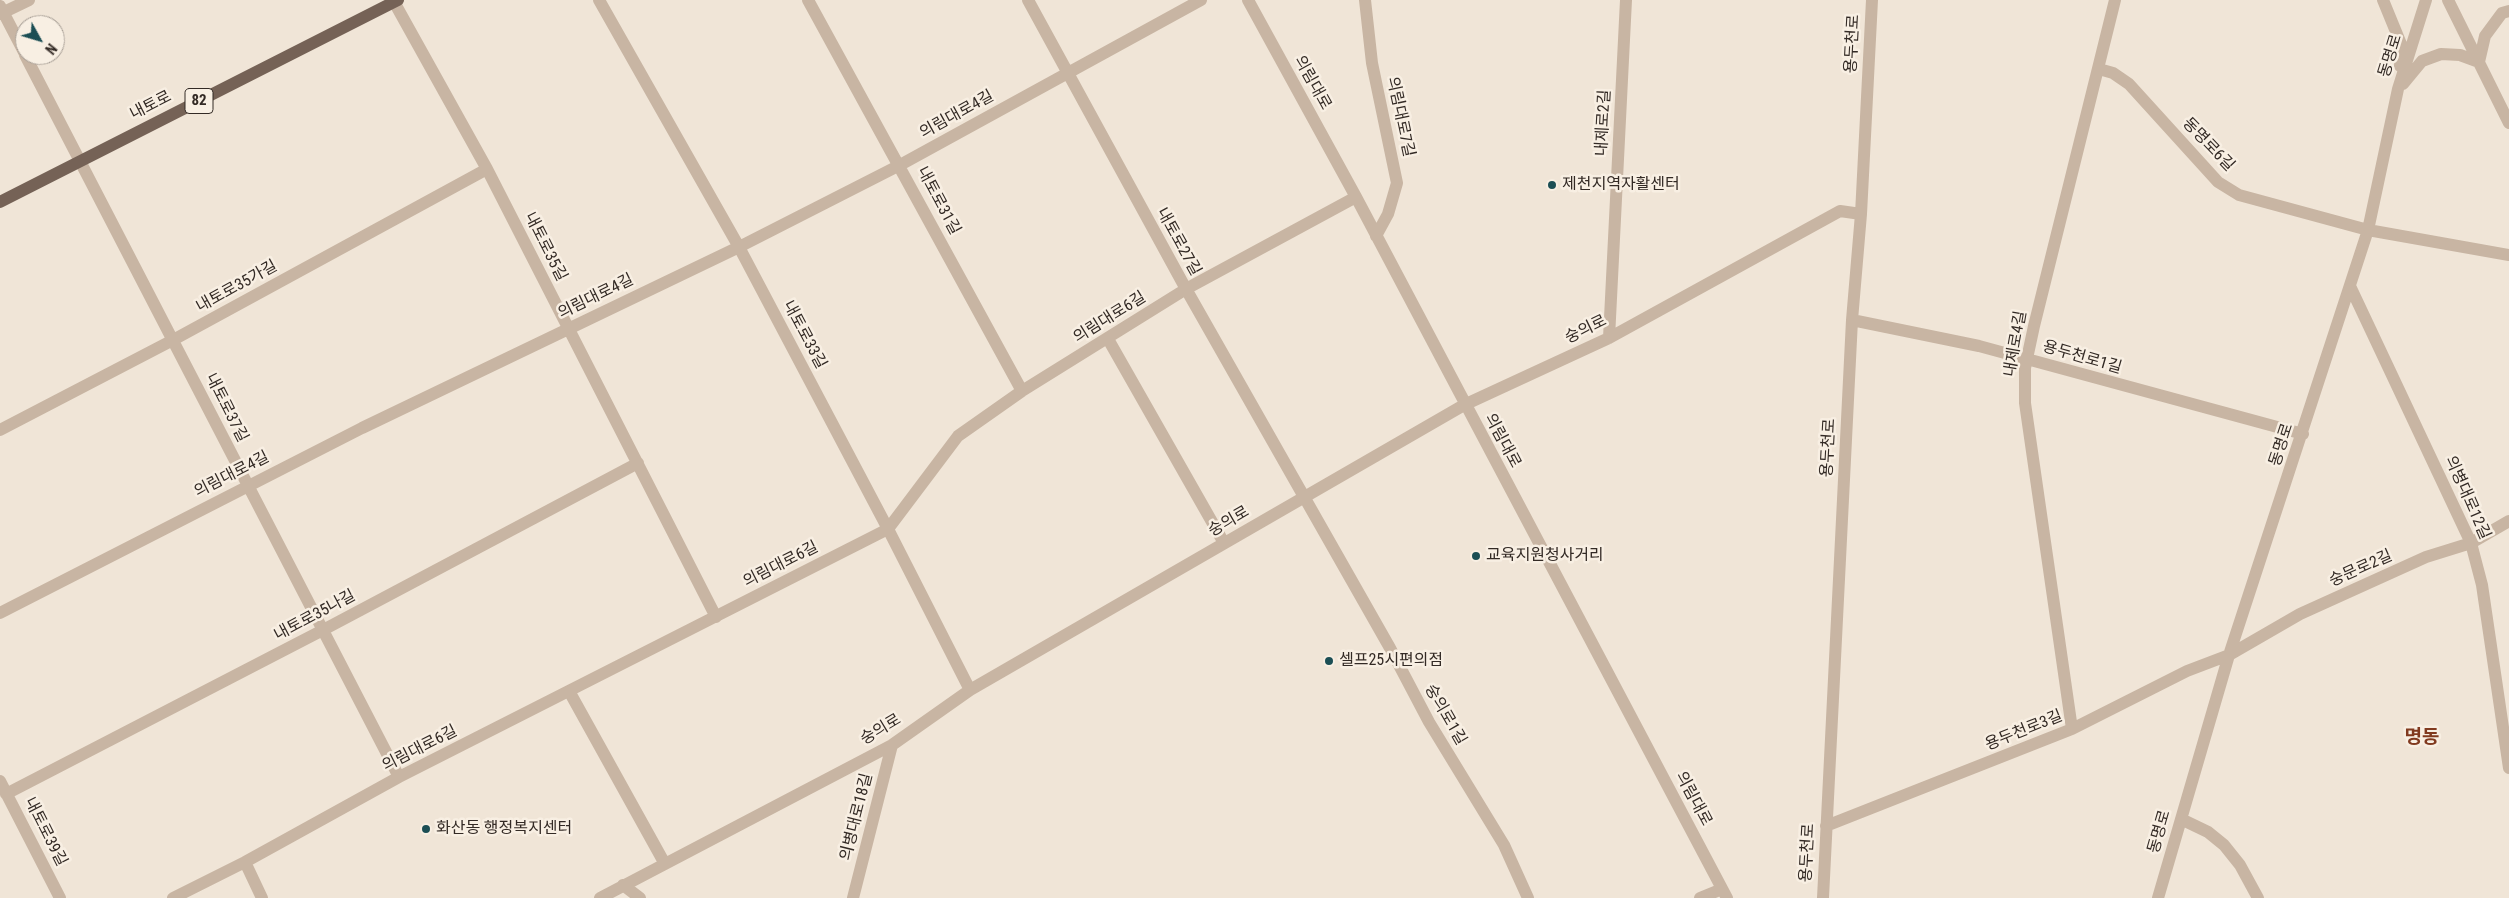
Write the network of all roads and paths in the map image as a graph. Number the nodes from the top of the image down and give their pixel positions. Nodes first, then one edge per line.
1 (29, 0) edge
2 (599, 0) edge
3 (808, 0) edge
4 (1028, 0) edge
5 (1201, 0) edge
6 (1248, 0) edge
7 (1365, 0) edge
8 (1626, 0) edge
9 (1872, 0) edge
10 (2116, 0) edge
11 (2383, 0) edge
12 (2426, 0) edge
13 (2448, 0) edge
14 (395, 1) edge
15 (1, 11) edge
16 (2509, 11) edge
17 (15, 37) edge
18 (2479, 62) junction
19 (30, 65) edge
20 (2099, 69) junction
21 (1068, 73) junction
22 (2398, 89) junction
23 (2509, 123) edge
24 (80, 161) junction
25 (900, 165) junction
26 (487, 169) junction
27 (1356, 197) junction
28 (0, 202) edge
29 (1861, 214) junction
30 (2368, 230) junction
31 (1376, 236) junction
32 (739, 247) junction
33 (2509, 255) edge
34 (2350, 286) junction
35 (1186, 289) junction
36 (1852, 320) junction
37 (569, 328) junction
38 (1609, 338) junction
39 (1108, 339) junction
40 (173, 340) junction
41 (2026, 360) junction
42 (1022, 392) junction
43 (1464, 405) junction
44 (0, 430) edge
45 (2303, 434) junction
46 (638, 463) junction
47 (248, 485) junction
48 (1304, 497) junction
49 (2509, 521) edge
50 (888, 529) junction
51 (2471, 542) junction
52 (1224, 543) junction
53 (0, 612) edge
54 (716, 617) junction
55 (323, 630) junction
56 (2229, 655) junction
57 (970, 690) junction
58 (569, 691) junction
59 (2072, 730) junction
60 (892, 745) junction
61 (2509, 768) edge
62 (399, 777) junction
63 (0, 781) edge
64 (6, 794) junction
65 (2181, 819) junction
66 (1826, 826) junction
67 (245, 862) junction
68 (665, 864) junction
69 (623, 885) junction
70 (1725, 893) edge
71 (60, 898) edge
72 (173, 898) edge
73 (262, 898) edge
74 (600, 898) edge
75 (640, 898) edge
76 (853, 898) edge
77 (1528, 898) edge
78 (1700, 898) edge
79 (1822, 898) edge
80 (2158, 898) edge
81 (2258, 898) edge

1 - 15 street
2 - 32 street, 내토로33길
3 - 25 street, 내토로31길
4 - 21 street, 내토로27길
5 - 21 street, 의림대로4길
6 - 27 street, 의림대로
7 - 31 street, 의림대로7길
8 - 38 street, 내제로2길
9 - 29 street, 용두천로
10 - 20 street, 내제로4길
11 - 22 street
12 - 22 street, 동명로
13 - 18 street
14 - 24 main road, 내토로 / 82
14 - 26 street, 내토로35길
15 - 17 street, 내토로37길
16 - 18 street
18 - 22 street
18 - 23 street
19 - 24 street, 내토로37길
20 - 30 street, 동명로6길
20 - 41 street, 내제로4길
21 - 25 street, 의림대로4길
21 - 35 street, 내토로27길
22 - 30 street, 동명로
24 - 28 main road, 내토로 / 82
24 - 40 street, 내토로37길
25 - 32 street, 의림대로4길
25 - 42 street, 내토로31길
26 - 37 street, 내토로35길
26 - 40 street, 내토로35가길
27 - 31 street, 의림대로
27 - 35 street, 의림대로6길
29 - 36 street, 용두천로
29 - 38 street, 숭의로
30 - 33 street, 동명로6길
30 - 34 street, 동명로
31 - 43 street, 의림대로
32 - 37 street, 의림대로4길
32 - 50 street, 내토로33길
34 - 45 street, 동명로
34 - 51 street, 의병대로12길
35 - 39 street, 의림대로6길
35 - 48 street, 내토로27길
36 - 41 street, 용두천로1길
36 - 66 street, 용두천로
37 - 46 street, 내토로35길
37 - 47 street, 의림대로4길
38 - 43 street, 숭의로
39 - 42 street, 의림대로6길
39 - 52 street
40 - 44 street, 내토로35가길
40 - 47 street, 내토로37길
41 - 45 street, 용두천로1길
41 - 59 street, 내제로4길
42 - 50 street, 의림대로6길
43 - 48 street, 숭의로
43 - 70 street, 의림대로
45 - 56 street, 동명로
46 - 54 street, 내토로35길
46 - 55 street, 내토로35나길
47 - 53 street, 의림대로4길
47 - 55 street, 내토로37길
48 - 52 street, 숭의로
48 - 77 street, 숭의로1길
49 - 51 street, 숭문로2길
50 - 54 street, 의림대로6길
50 - 57 street, 내토로33길
51 - 56 street, 숭문로2길
51 - 61 street, 의병대로12길
52 - 57 street, 숭의로
54 - 58 street, 의림대로6길
55 - 62 street, 내토로37길
55 - 64 street, 내토로35나길
56 - 59 street, 용두천로3길
56 - 65 street, 동명로
57 - 60 street, 숭의로
58 - 62 street, 의림대로6길
58 - 68 street
59 - 66 street, 용두천로3길
60 - 68 street, 숭의로
60 - 76 street, 의병대로18길
62 - 67 street, 의림대로6길
63 - 64 street, 내토로39길
64 - 71 street, 내토로39길
65 - 80 street, 동명로
65 - 81 street
66 - 79 street, 용두천로
67 - 72 street, 의림대로6길
67 - 73 street
68 - 69 street, 숭의로
69 - 74 street, 숭의로
69 - 75 street
70 - 78 street

